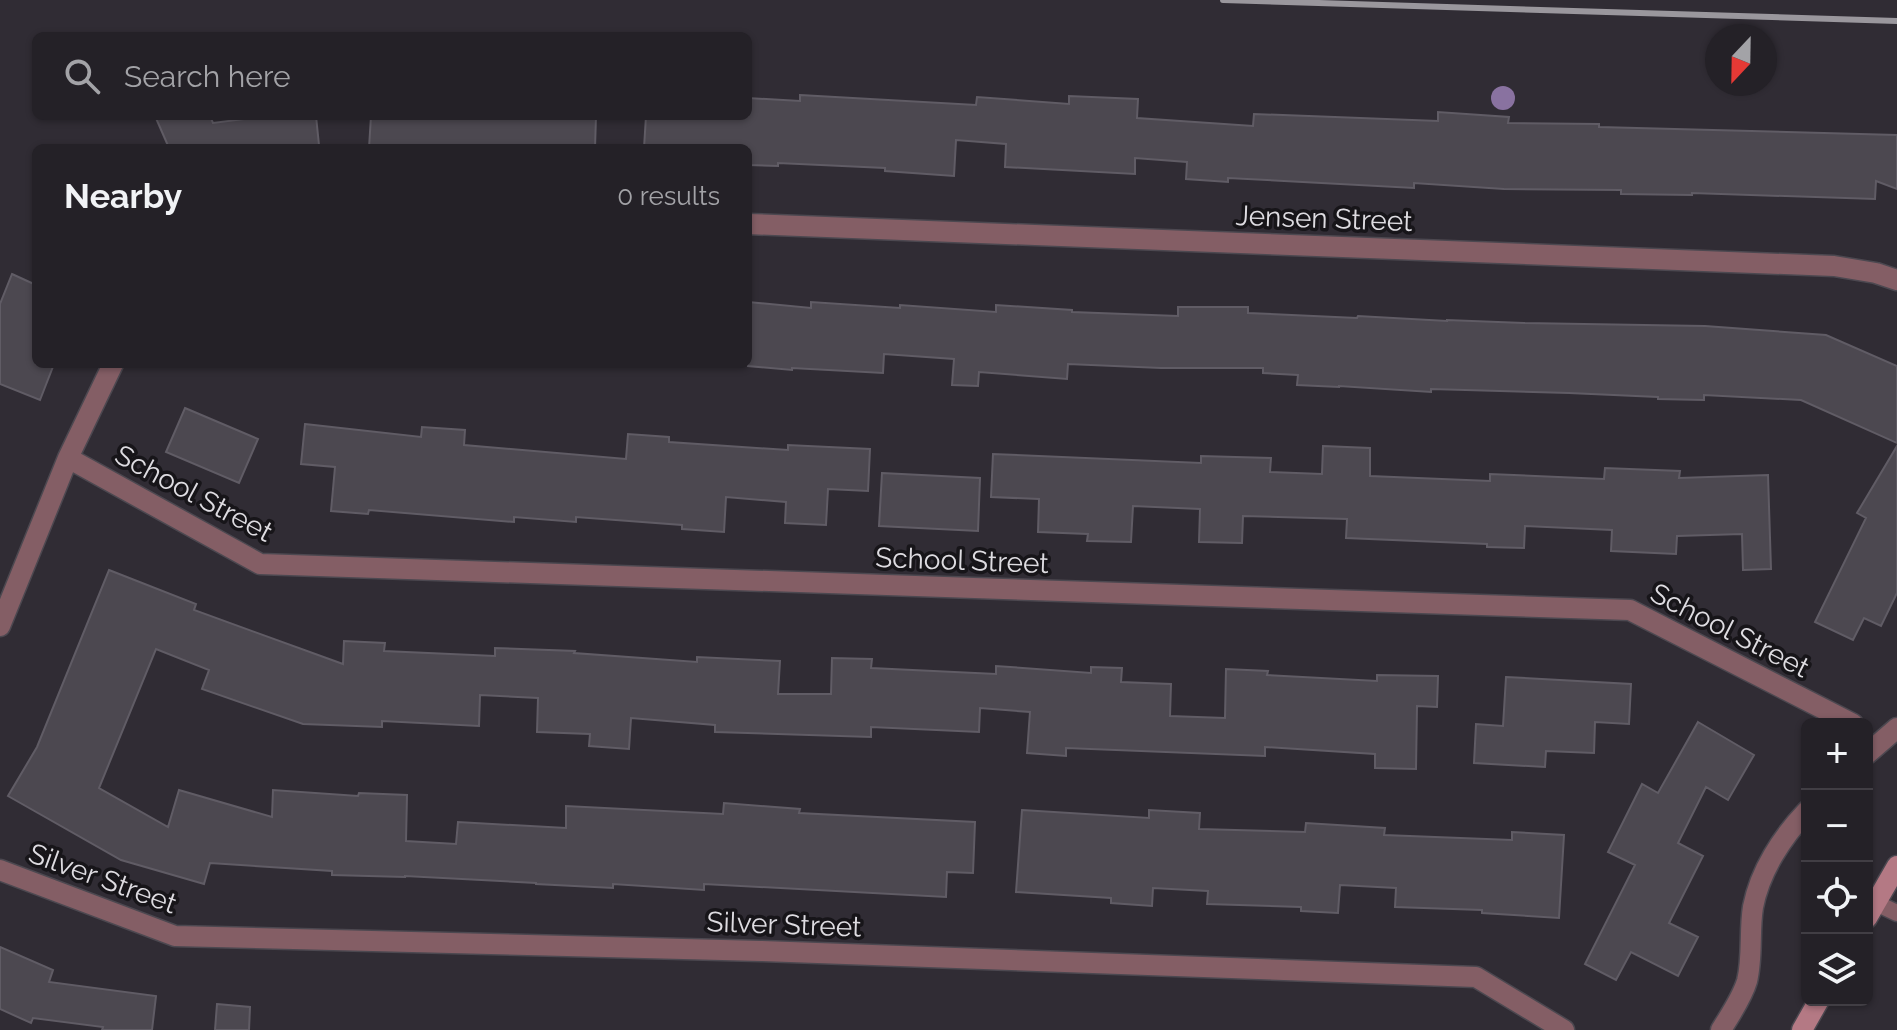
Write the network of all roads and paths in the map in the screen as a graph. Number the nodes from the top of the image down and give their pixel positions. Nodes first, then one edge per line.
1 (752, 224) edge
2 (1897, 280) edge
3 (111, 368) edge
4 (68, 458) junction
5 (0, 626) edge
6 (1841, 718) edge
7 (1801, 817) edge
8 (1897, 866) edge
9 (0, 870) edge
10 (1873, 908) edge
11 (1873, 911) edge
12 (1897, 913) edge
13 (1816, 1006) edge
14 (1564, 1030) edge
15 (1721, 1030) edge
16 (1802, 1030) edge

1 - 2 street, Jensen Street
3 - 4 street
4 - 5 street
4 - 6 street, School Street
7 - 15 street
8 - 10 main road
9 - 14 street, Silver Street
11 - 12 lane
13 - 16 main road

